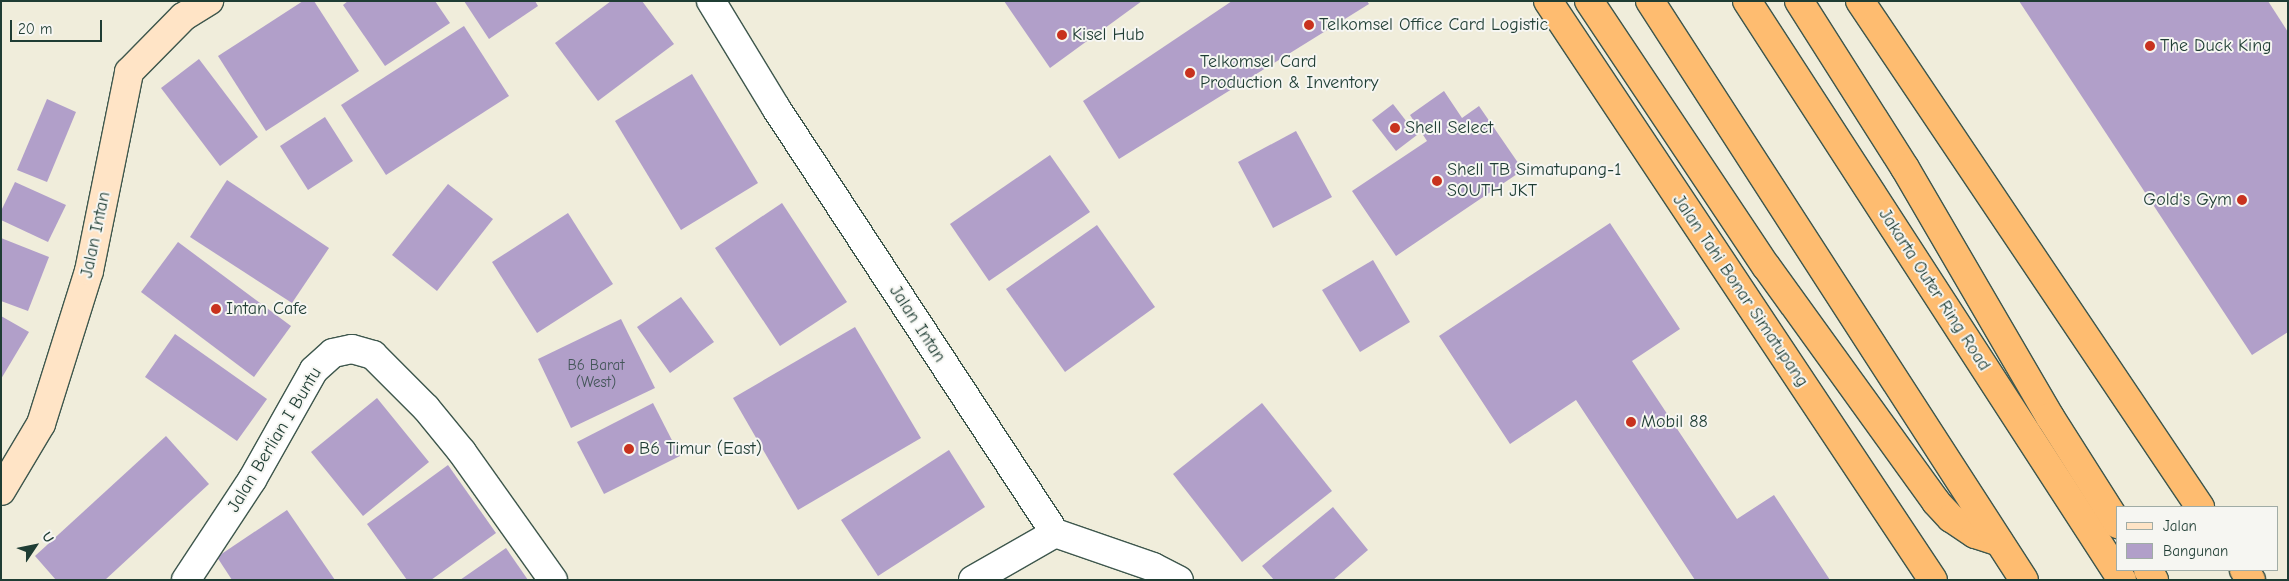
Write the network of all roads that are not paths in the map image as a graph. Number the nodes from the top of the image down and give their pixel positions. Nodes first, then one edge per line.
1 (210, 1) edge
2 (711, 1) edge
3 (1548, 1) edge
4 (1589, 1) edge
5 (1650, 1) edge
6 (1746, 1) edge
7 (1799, 1) edge
8 (1860, 1) edge
9 (1, 491) edge
10 (2199, 506) edge
11 (2116, 521) edge
12 (1055, 533) junction
13 (1999, 542) junction
14 (2116, 571) edge
15 (186, 580) edge
16 (553, 580) edge
17 (973, 580) edge
18 (1179, 580) edge
19 (1933, 580) edge
20 (2024, 580) edge

1 - 9 street, Jalan Intan
2 - 12 street, Jalan Intan
3 - 19 highway, Jalan Tahi Bonar Simatupang
4 - 13 highway
5 - 13 highway
6 - 14 highway, Jakarta Outer Ring Road
7 - 11 highway
8 - 10 highway
12 - 17 street
12 - 18 street
13 - 20 highway
15 - 16 street, Jalan Berlian I Buntu

